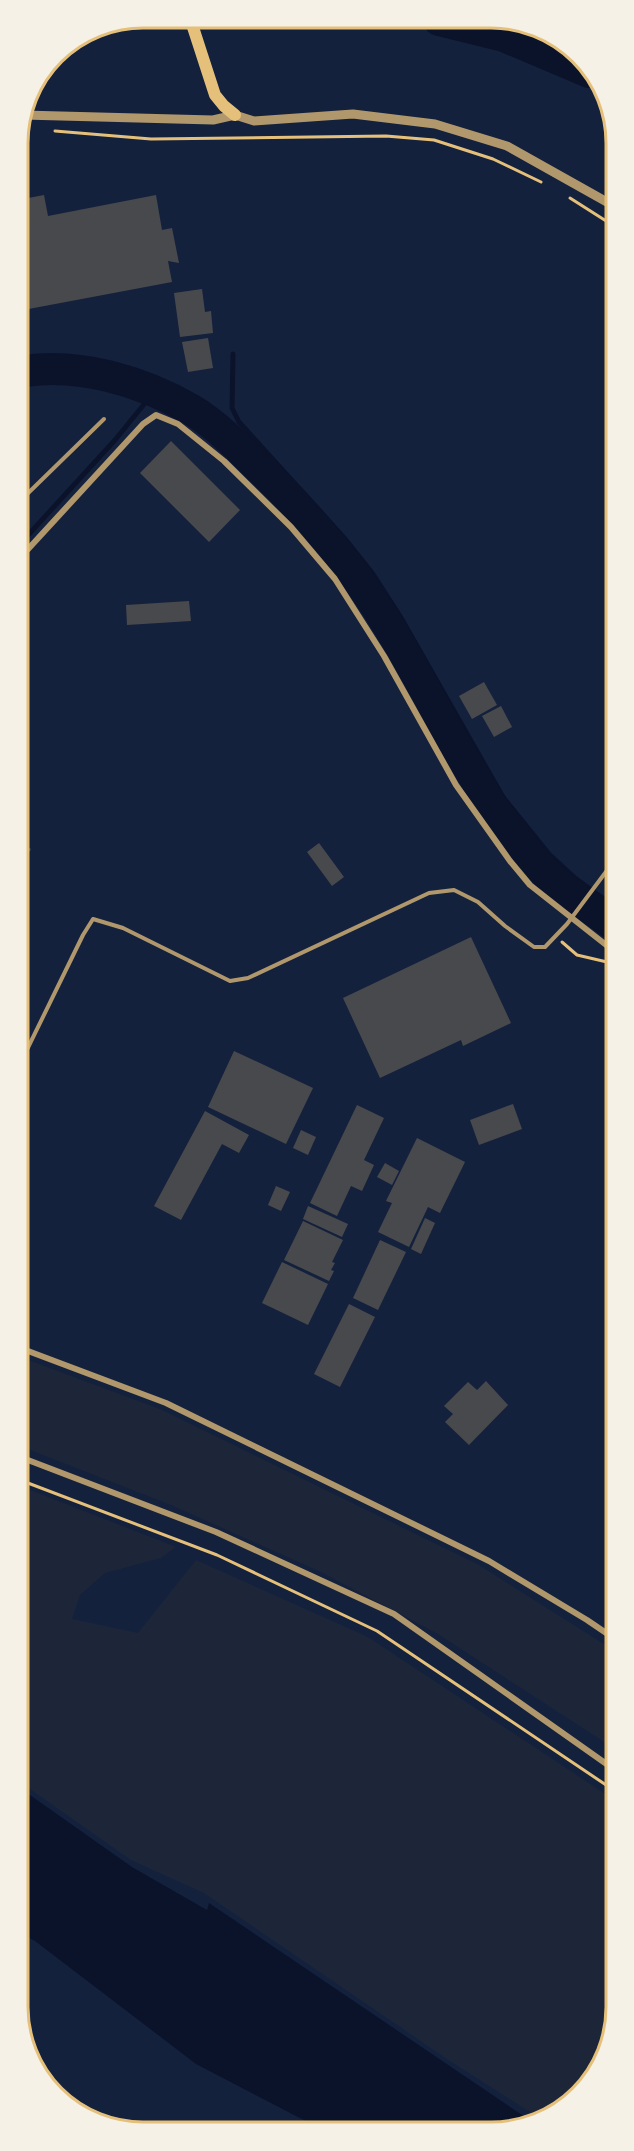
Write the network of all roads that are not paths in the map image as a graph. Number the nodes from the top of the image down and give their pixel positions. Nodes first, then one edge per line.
1 (193, 28) edge
2 (32, 115) edge
3 (235, 115) junction
4 (606, 201) edge
5 (104, 419) dead end
6 (29, 492) edge
7 (29, 548) edge
8 (606, 872) edge
9 (606, 945) edge
10 (29, 1046) edge
11 (28, 1351) edge
12 (28, 1460) edge
13 (605, 1632) edge
14 (605, 1763) edge

1 - 3 main road
2 - 3 street
3 - 4 street
5 - 6 lane
7 - 9 street
8 - 10 lane
11 - 13 street
12 - 14 street

